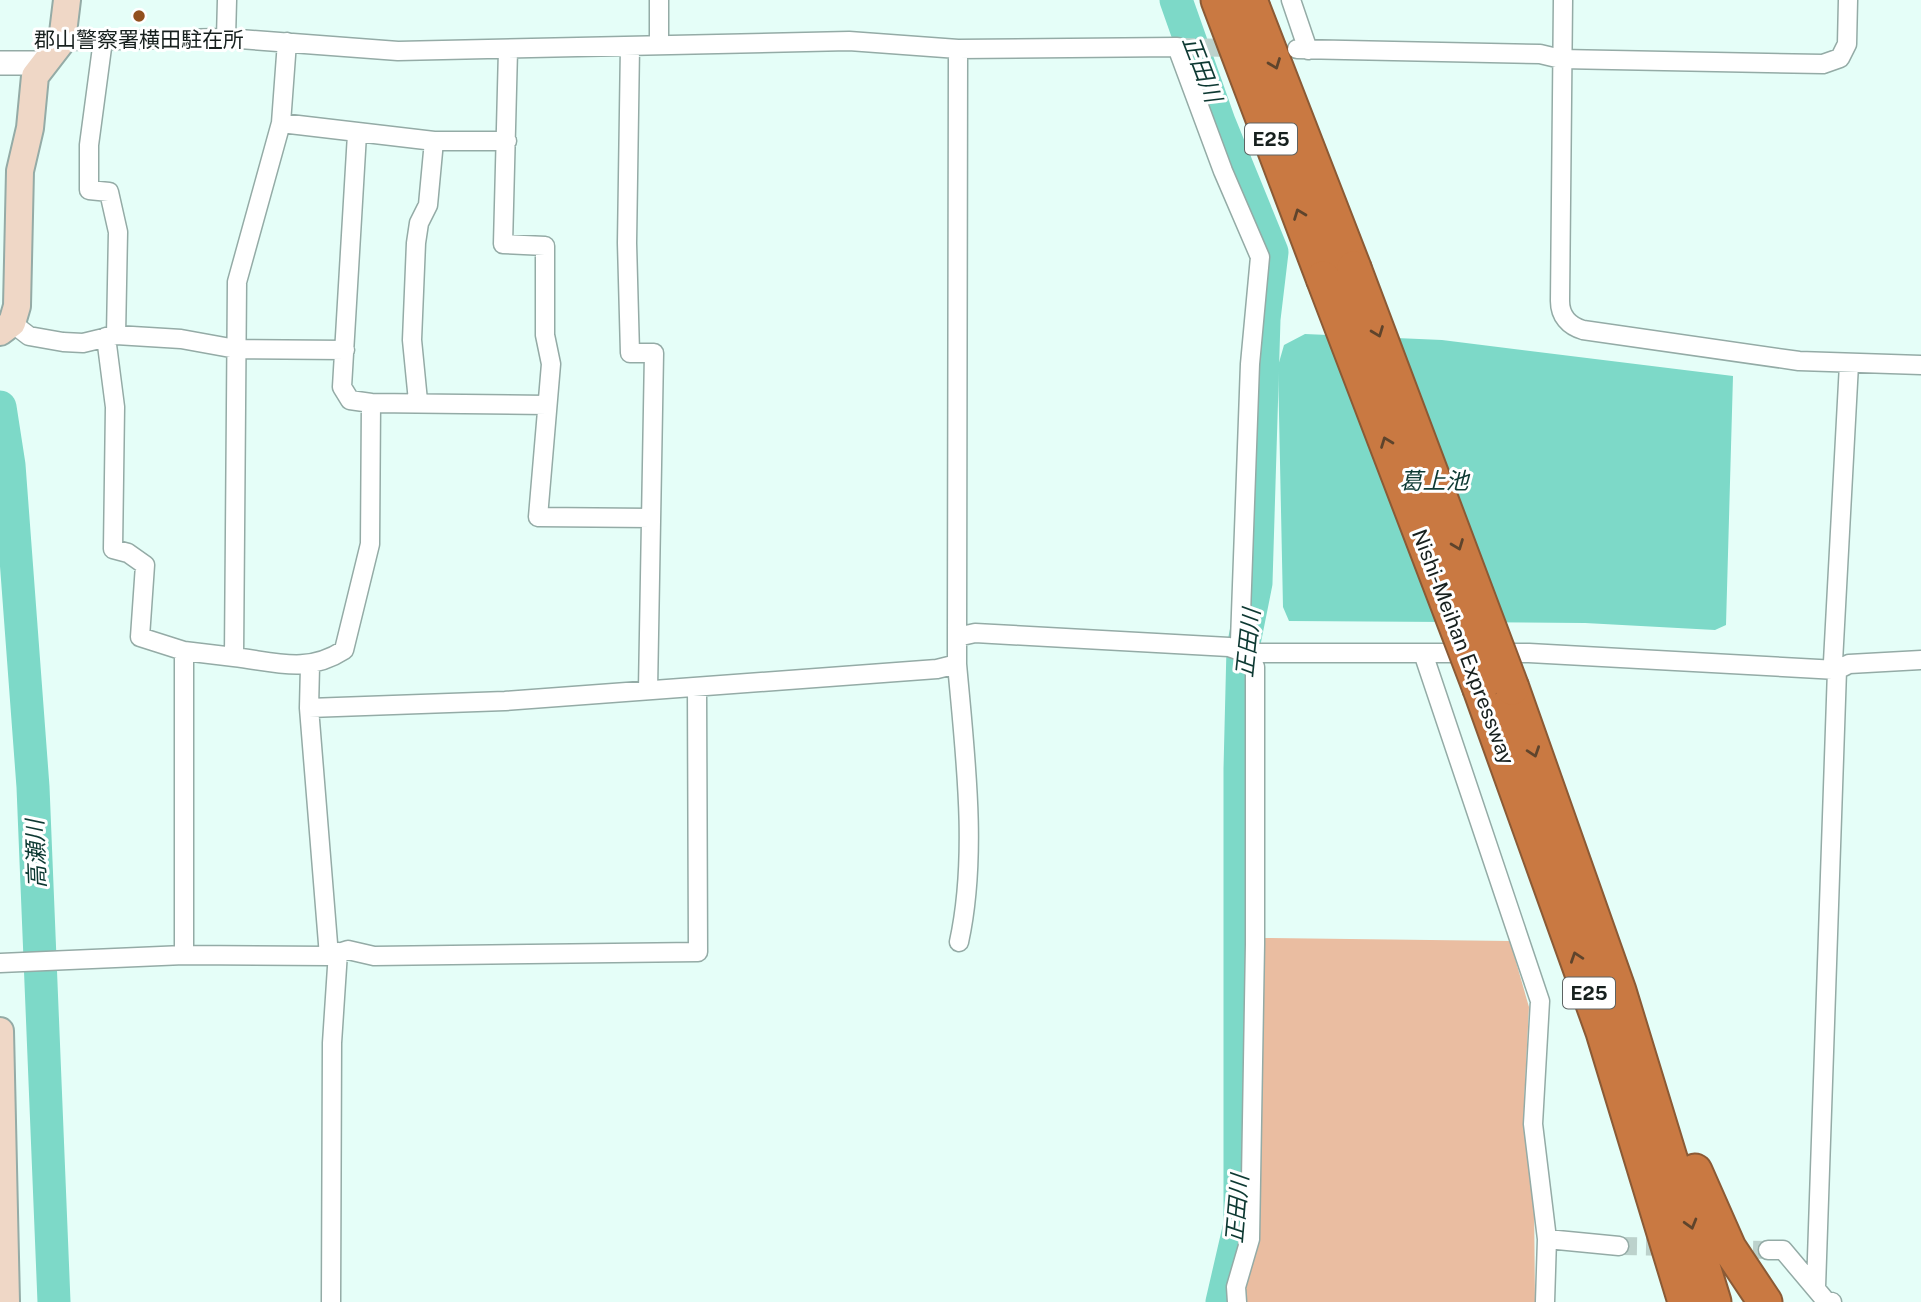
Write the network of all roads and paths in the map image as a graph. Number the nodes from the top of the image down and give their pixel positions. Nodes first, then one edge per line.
1 (67, 0) edge
2 (227, 0) edge
3 (659, 0) edge
4 (1218, 0) edge
5 (1250, 0) edge
6 (1290, 0) edge
7 (1563, 0) edge
8 (1849, 0) edge
9 (226, 38) junction
10 (103, 40) junction
11 (62, 41) junction
12 (287, 42) junction
13 (659, 44) junction
14 (630, 46) junction
15 (957, 49) junction
16 (508, 50) junction
17 (1561, 59) junction
18 (0, 63) edge
19 (43, 63) junction
20 (281, 123) junction
21 (357, 134) junction
22 (434, 141) junction
23 (507, 141) junction
24 (6, 327) edge
25 (111, 336) junction
26 (236, 349) junction
27 (345, 350) junction
28 (1849, 364) junction
29 (1921, 365) edge
30 (418, 401) junction
31 (371, 403) junction
32 (547, 405) junction
33 (651, 518) junction
34 (957, 637) junction
35 (184, 651) junction
36 (1246, 653) junction
37 (1423, 653) junction
38 (234, 657) junction
39 (1921, 660) edge
40 (957, 664) junction
41 (310, 666) junction
42 (1837, 670) junction
43 (698, 687) junction
44 (1496, 688) junction
45 (648, 690) junction
46 (309, 708) junction
47 (959, 942) dead end
48 (334, 954) junction
49 (184, 955) junction
50 (6, 962) edge
51 (1619, 991) junction
52 (0, 1031) edge
53 (1603, 1032) junction
54 (1547, 1239) junction
55 (2, 1246) edge
56 (1619, 1246) tunnel mouth
57 (1768, 1250) tunnel mouth
58 (1816, 1287) junction
59 (6, 1302) edge
60 (331, 1302) edge
61 (1237, 1302) edge
62 (1545, 1302) edge
63 (1672, 1302) edge
64 (1685, 1302) edge
65 (1714, 1302) edge
66 (1765, 1302) edge
67 (1832, 1302) edge

1 - 11 main road
2 - 9 street
3 - 13 street
44 -> 4 highway, Nishi-Meihan Expressway / E25, bridge
5 -> 44 highway, Nishi-Meihan Expressway / E25, bridge
6 - 17 street
7 - 17 street
8 - 17 street
9 - 10 street
9 - 12 street
10 - 11 street
10 - 25 street
11 - 19 main road
12 - 16 street
12 - 20 street
13 - 14 street
13 - 15 street
14 - 16 street
14 - 33 street
15 - 34 street
15 - 36 street
16 - 23 street
17 - 28 street
18 - 19 street
19 - 24 main road
20 - 21 street
20 - 26 street
21 - 22 street
21 - 27 street
22 - 23 street
22 - 30 street
23 - 32 street
24 - 25 street
25 - 26 street
25 - 35 street
26 - 27 street
26 - 38 street
27 - 31 street
28 - 29 street
28 - 42 street
30 - 31 street
30 - 32 street
31 - 41 street
32 - 33 street
33 - 45 street
34 - 36 street
34 - 40 street
35 - 38 street
35 - 49 street
36 - 37 street
36 - 61 street
37 - 42 street
37 - 54 street
38 - 41 street
39 - 42 street
40 - 43 street
40 - 47 street
41 - 46 street
42 - 58 street
43 - 45 street
43 - 48 street
44 -> 51 highway, Nishi-Meihan Expressway / E25
53 -> 44 highway, Nishi-Meihan Expressway / E25
45 - 46 street
46 - 48 street
48 - 49 street
48 - 60 street
49 - 50 street
51 -> 65 highway, Nishi-Meihan Expressway / E25
51 - 66 highway
52 - 55 main road
53 - 63 highway
53 - 64 highway, Nishi-Meihan Expressway / E25
54 - 56 street
54 - 62 street
55 - 59 main road
57 - 58 street
58 - 67 street

